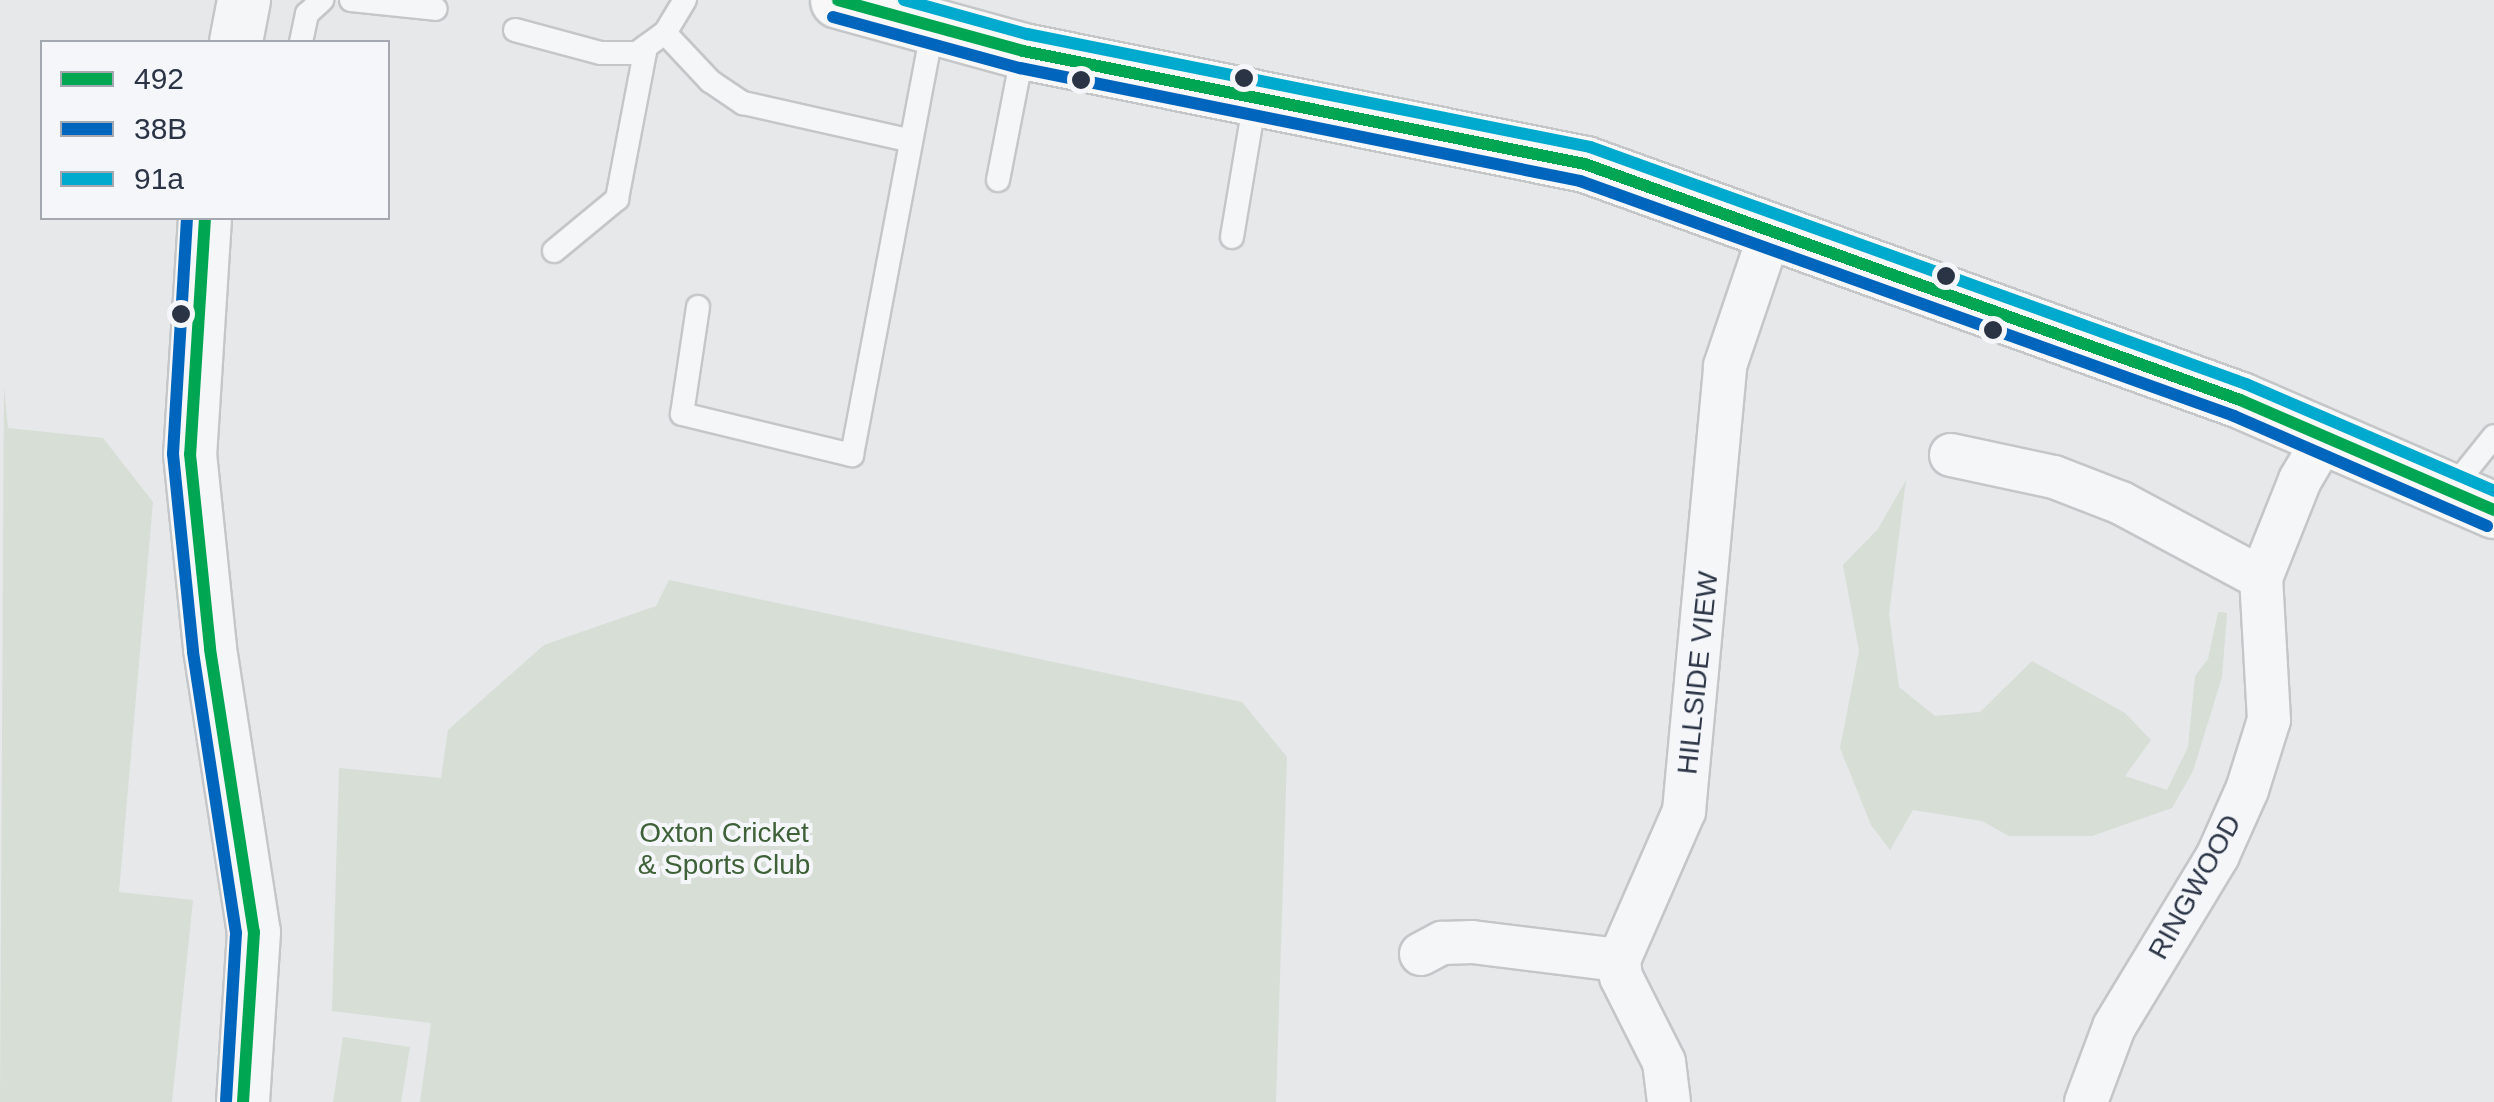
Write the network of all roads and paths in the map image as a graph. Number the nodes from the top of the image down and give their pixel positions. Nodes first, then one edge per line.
1 (244, 0) edge
2 (322, 0) edge
3 (351, 0) edge
4 (685, 0) edge
5 (838, 0) edge
6 (436, 9) dead end
7 (933, 26) junction
8 (515, 30) dead end
9 (665, 32) junction
10 (236, 40) edge
11 (301, 40) edge
12 (646, 48) junction
13 (1024, 51) junction
14 (1255, 98) junction
15 (907, 140) junction
16 (998, 180) dead end
17 (205, 220) edge
18 (1772, 227) junction
19 (1232, 237) dead end
20 (554, 251) dead end
21 (698, 306) dead end
22 (2326, 436) junction
23 (2494, 436) edge
24 (1950, 456) dead end
25 (2472, 501) edge
26 (2261, 578) junction
27 (1421, 954) dead end
28 (1619, 960) junction
29 (243, 1102) edge
30 (1669, 1102) edge
31 (2086, 1102) edge

1 - 10 street
2 - 11 lane
3 - 6 lane
4 - 9 lane
5 - 7 main road
7 - 13 main road
7 - 15 lane
8 - 12 lane
9 - 12 lane
9 - 15 lane
12 - 20 lane
13 - 14 main road
13 - 16 lane
14 - 18 main road
14 - 19 lane
15 - 21 lane
17 - 29 street
18 - 22 main road
18 - 28 street, HILLSIDE VIEW
22 - 25 main road
22 - 26 street, RINGWOOD
23 - 25 lane
24 - 26 street
26 - 31 street, RINGWOOD
27 - 28 street
28 - 30 street

